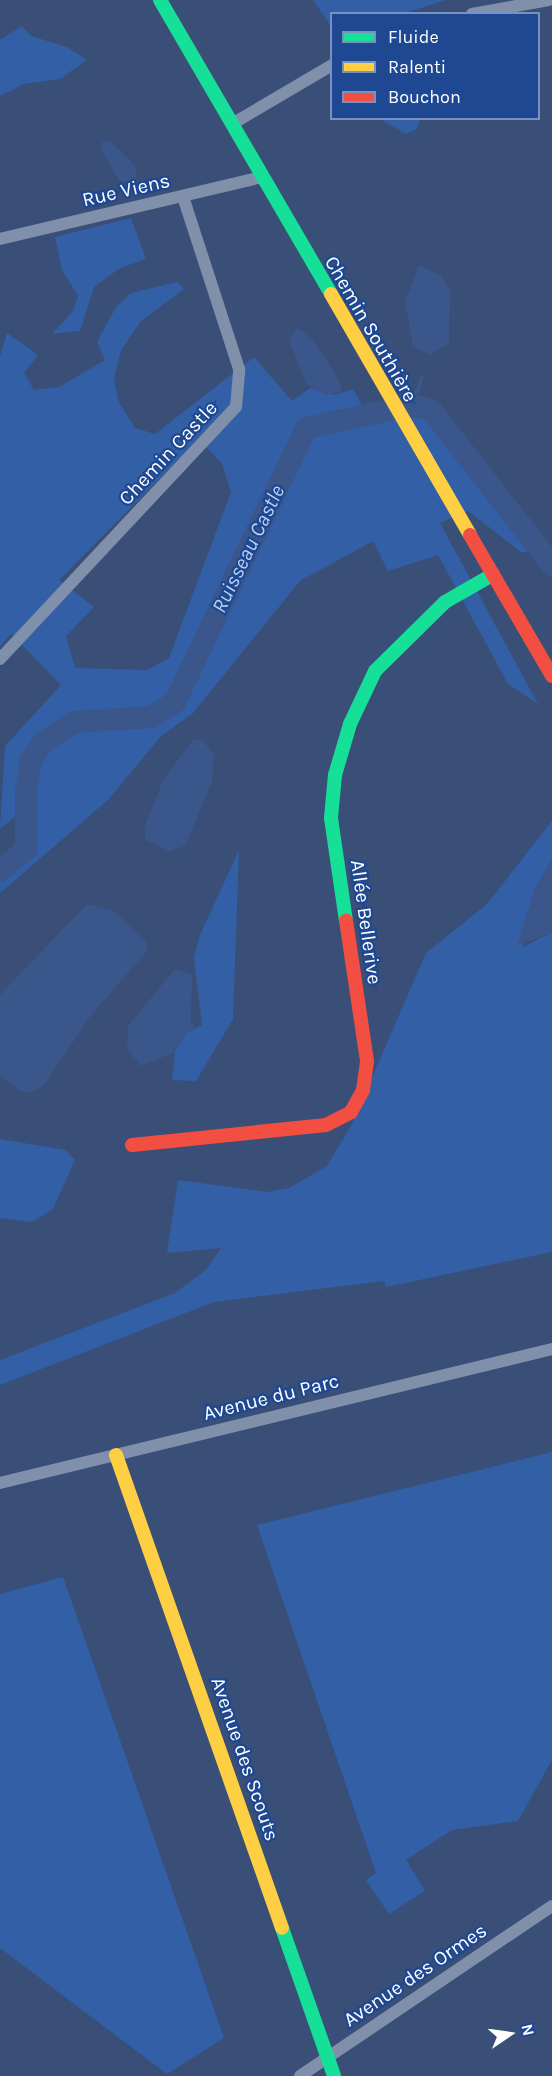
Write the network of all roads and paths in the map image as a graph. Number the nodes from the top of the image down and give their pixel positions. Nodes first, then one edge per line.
1 (160, 0) edge
2 (549, 0) edge
3 (483, 12) edge
4 (330, 66) edge
5 (232, 124) junction
6 (262, 177) junction
7 (183, 197) junction
8 (0, 239) edge
9 (492, 575) junction
10 (0, 659) edge
11 (552, 676) edge
12 (132, 1145) dead end
13 (552, 1349) edge
14 (116, 1455) junction
15 (0, 1483) edge
16 (552, 1906) edge
17 (328, 2057) junction
18 (300, 2076) edge
19 (334, 2076) edge

1 - 5 street, Chemin Southière
2 - 3 street
4 - 5 street
5 - 6 street, Chemin Southière
6 - 7 street, Rue Viens
6 - 9 street, Chemin Southière
7 - 8 street, Rue Viens
7 - 10 street, Chemin Castle
9 - 11 street, Chemin Southière
9 - 12 street, Allée Bellerive
13 - 14 street, Avenue du Parc
14 - 15 street, Avenue du Parc
14 - 17 street, Avenue des Scouts
16 - 17 street, Avenue des Ormes
17 - 18 street, Avenue des Ormes
17 - 19 street, Avenue des Scouts

